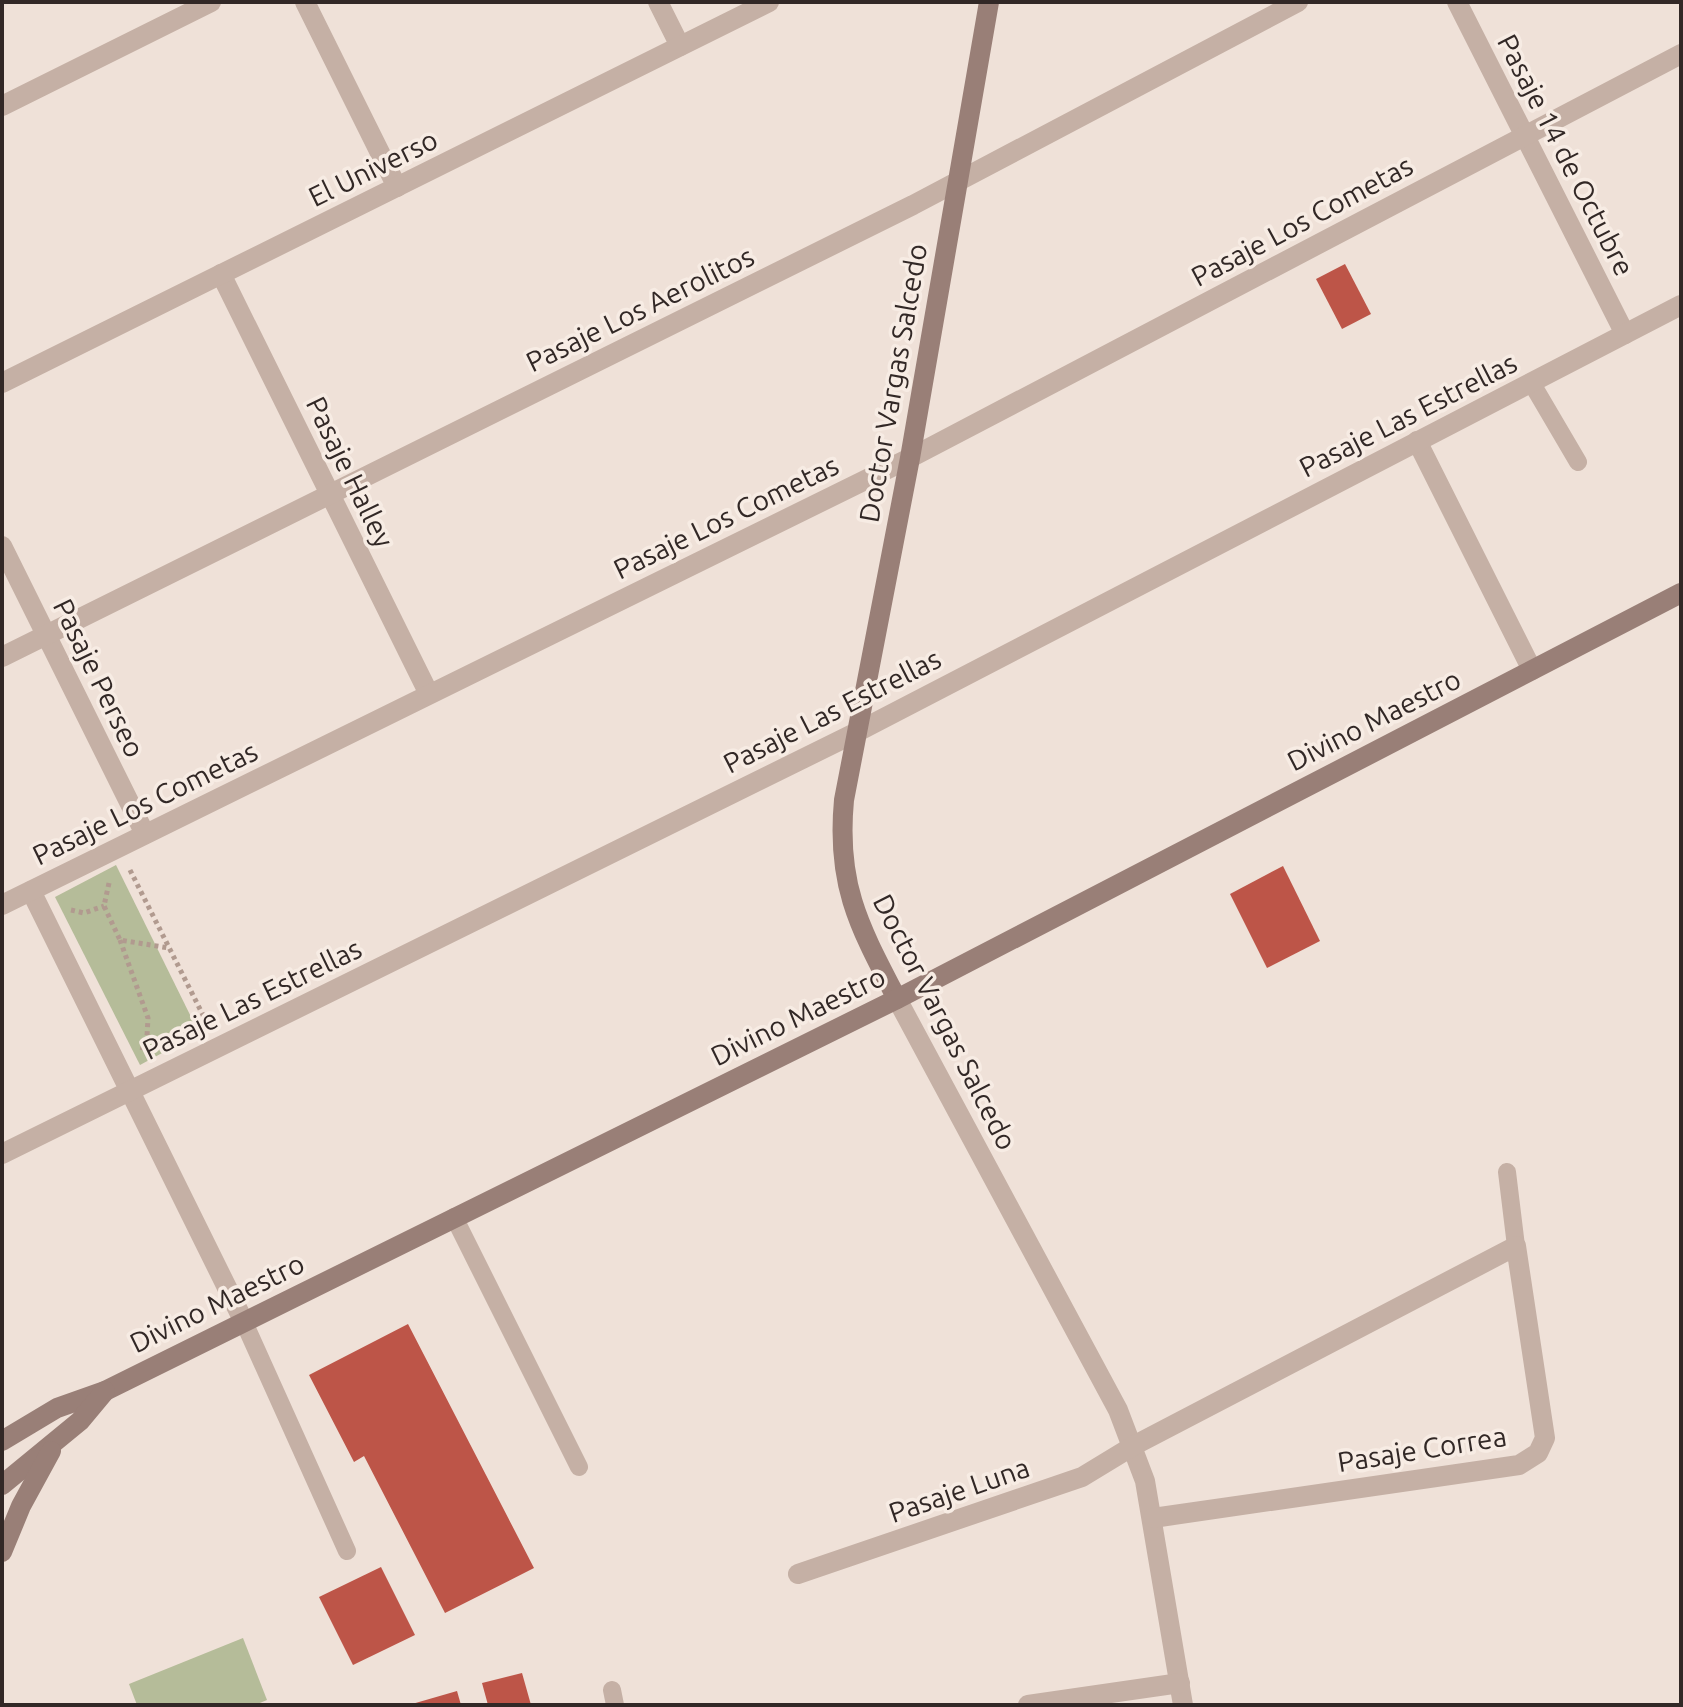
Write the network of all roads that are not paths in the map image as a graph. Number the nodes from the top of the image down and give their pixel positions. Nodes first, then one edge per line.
1 (211, 2) edge
2 (305, 2) edge
3 (658, 2) edge
4 (769, 2) edge
5 (989, 2) edge
6 (1298, 2) edge
7 (1457, 2) edge
8 (680, 46) junction
9 (1681, 54) edge
10 (2, 106) edge
11 (1525, 135) junction
12 (958, 181) junction
13 (397, 187) junction
14 (221, 274) junction
15 (1681, 305) edge
16 (1625, 334) junction
17 (1531, 382) junction
18 (2, 383) edge
19 (1417, 441) junction
20 (910, 458) junction
21 (1578, 462) dead end
22 (330, 494) junction
23 (2, 546) edge
24 (1681, 593) edge
25 (46, 635) junction
26 (2, 657) edge
27 (1532, 670) junction
28 (429, 694) junction
29 (857, 732) junction
30 (145, 834) junction
31 (31, 891) junction
32 (2, 905) edge
33 (897, 999) junction
34 (131, 1090) junction
35 (2, 1154) edge
36 (1507, 1172) dead end
37 (454, 1217) junction
38 (1516, 1246) junction
39 (243, 1320) junction
40 (105, 1391) junction
41 (2, 1441) edge
42 (55, 1444) junction
43 (1133, 1446) junction
44 (579, 1467) dead end
45 (2, 1485) edge
46 (1153, 1518) junction
47 (347, 1551) dead end
48 (2, 1552) edge
49 (798, 1574) dead end
50 (1180, 1683) junction
51 (1028, 1705) edge
52 (1183, 1705) edge

1 - 10 street
2 - 13 street
3 - 8 street
4 - 8 street, El Universo
5 - 12 street, Doctor Vargas Salcedo
6 - 12 street, Pasaje Los Aerolitos
7 - 11 street, Pasaje 14 de Octubre
8 - 13 street, El Universo
9 - 11 street, Pasaje Los Cometas
11 - 16 street, Pasaje 14 de Octubre
11 - 20 street, Pasaje Los Cometas
12 - 20 street, Doctor Vargas Salcedo
12 - 22 street, Pasaje Los Aerolitos
13 - 14 street, El Universo
14 - 18 street, El Universo
14 - 22 street, Pasaje Halley
15 - 16 street, Pasaje Las Estrellas
16 - 17 street, Pasaje Las Estrellas
17 - 19 street, Pasaje Las Estrellas
17 - 21 lane
19 - 27 street
19 - 29 street, Pasaje Las Estrellas
20 - 28 street, Pasaje Los Cometas
20 - 29 street, Doctor Vargas Salcedo
22 - 25 street, Pasaje Los Aerolitos
22 - 28 street, Pasaje Halley
23 - 25 street, Pasaje Perseo
24 - 27 street, Divino Maestro
25 - 26 street, Pasaje Los Aerolitos
25 - 30 street, Pasaje Perseo
27 - 33 street, Divino Maestro
28 - 30 street, Pasaje Los Cometas
29 - 33 street, Doctor Vargas Salcedo
29 - 34 street, Pasaje Las Estrellas
30 - 31 street, Pasaje Los Cometas
31 - 32 street, Pasaje Los Cometas
31 - 34 street
33 - 37 street, Divino Maestro
33 - 43 street, Doctor Vargas Salcedo
34 - 35 street, Pasaje Las Estrellas
34 - 39 street
36 - 38 lane, Pasaje Correa
37 - 39 street, Divino Maestro
37 - 44 lane
38 - 43 street
38 - 46 street, Pasaje Correa
39 - 40 street, Divino Maestro
39 - 47 lane
40 - 41 street, Divino Maestro
40 - 42 street, Divino Maestro
42 - 45 street, Divino Maestro
42 - 48 street
43 - 46 street, Doctor Vargas Salcedo
43 - 49 street, Pasaje Luna
46 - 50 street, Doctor Vargas Salcedo
50 - 51 street
50 - 52 street, Doctor Vargas Salcedo

